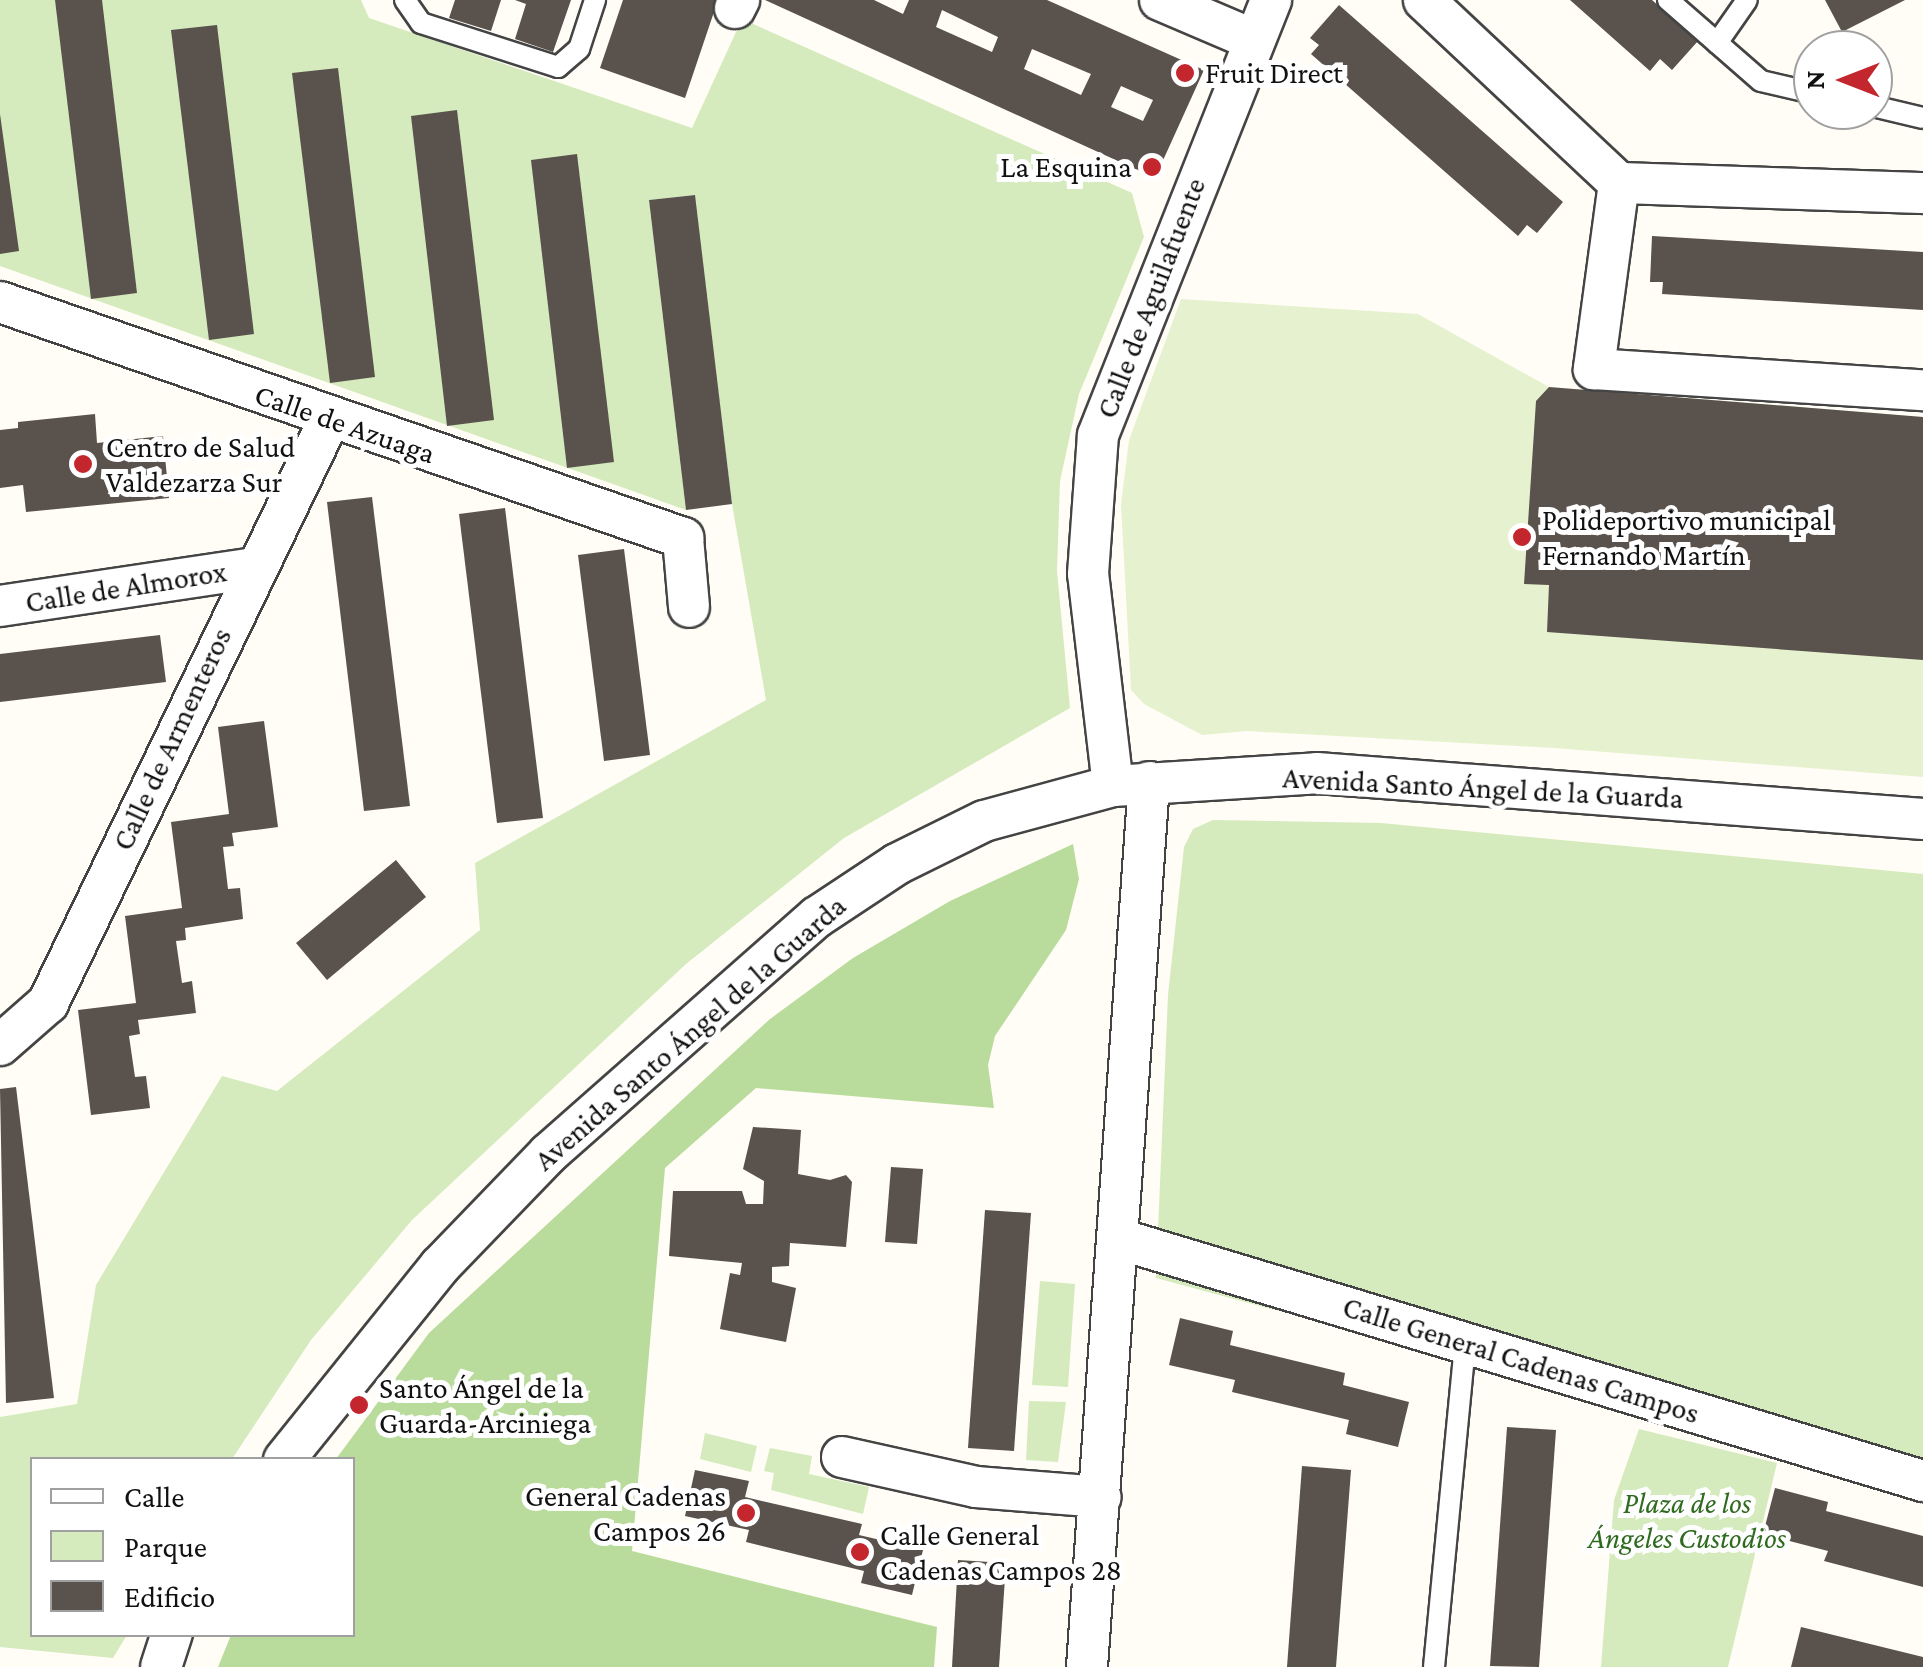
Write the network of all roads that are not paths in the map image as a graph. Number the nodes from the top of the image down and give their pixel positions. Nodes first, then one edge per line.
1 (404, 0) edge
2 (595, 0) edge
3 (1160, 0) edge
4 (1271, 0) edge
5 (1424, 0) edge
6 (1668, 0) edge
7 (1740, 3) edge
8 (1254, 40) junction
9 (1717, 43) junction
10 (1793, 89) edge
11 (1893, 111) edge
12 (1923, 118) edge
13 (1619, 183) junction
14 (1923, 193) edge
15 (0, 302) edge
16 (1923, 390) edge
17 (328, 420) junction
18 (253, 568) junction
19 (0, 606) edge
20 (689, 607) dead end
21 (1131, 784) junction
22 (1923, 818) edge
23 (0, 1045) edge
24 (1119, 1239) junction
25 (1465, 1343) junction
26 (286, 1457) edge
27 (842, 1457) dead end
28 (1923, 1481) edge
29 (1101, 1498) junction
30 (171, 1637) edge
31 (161, 1667) edge
32 (1087, 1667) edge
33 (1434, 1667) edge

1 - 2 lane
3 - 8 street
4 - 8 street, Calle de Aguilafuente
5 - 13 street
6 - 9 lane
7 - 9 lane
8 - 21 street, Calle de Aguilafuente
9 - 10 lane
11 - 12 lane
13 - 14 street
13 - 16 street
15 - 17 street, Calle de Azuaga
17 - 18 street, Calle de Armenteros
17 - 20 street, Calle de Azuaga
18 - 19 street, Calle de Almorox
18 - 23 street, Calle de Armenteros
21 - 22 street, Avenida Santo Ángel de la Guarda
21 - 24 street
21 - 26 street, Avenida Santo Ángel de la Guarda
24 - 25 street, Calle General Cadenas Campos
24 - 29 street
25 - 28 street, Calle General Cadenas Campos
25 - 33 lane
27 - 29 street
29 - 32 street
30 - 31 street

